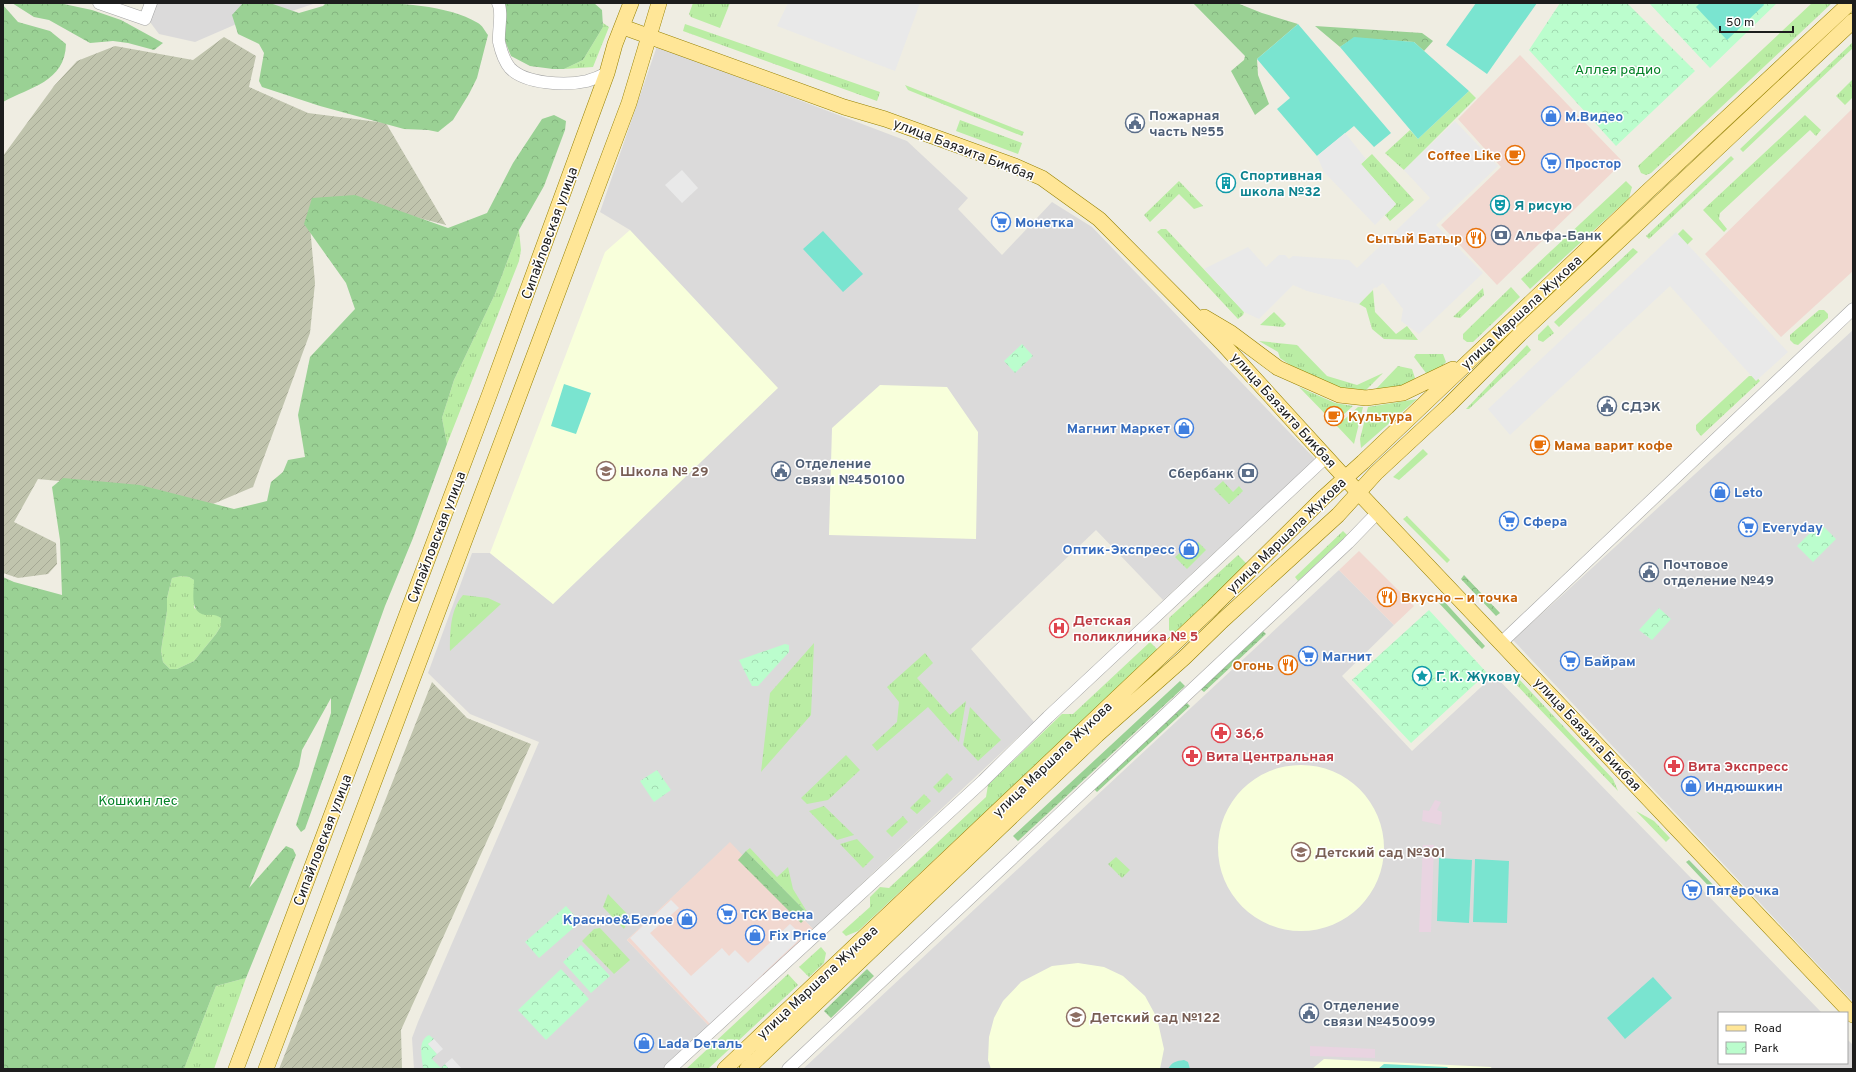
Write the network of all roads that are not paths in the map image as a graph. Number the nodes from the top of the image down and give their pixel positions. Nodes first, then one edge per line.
1 (99, 3) edge
2 (151, 3) edge
3 (498, 3) edge
4 (631, 3) edge
5 (659, 3) edge
6 (1850, 3) edge
7 (1853, 21) edge
8 (623, 27) junction
9 (649, 36) junction
10 (607, 73) junction
11 (1183, 305) junction
12 (1853, 309) edge
13 (1468, 361) junction
14 (1326, 457) junction
15 (1346, 477) junction
16 (1358, 492) junction
17 (1378, 512) junction
18 (1501, 643) junction
19 (1853, 1015) edge
20 (236, 1069) edge
21 (266, 1069) edge
22 (670, 1069) edge
23 (725, 1069) edge
24 (748, 1069) edge
25 (788, 1069) edge

1 - 2 street
3 - 10 street
4 - 8 main road, Сипайловская улица
5 - 9 main road, Сипайловская улица
6 - 13 main road, улица Маршала Жукова
7 - 16 main road, улица Маршала Жукова
8 - 9 main road, улица Баязита Бикбая
8 - 10 main road, Сипайловская улица
9 - 11 main road, улица Баязита Бикбая
9 - 21 main road, Сипайловская улица
10 - 20 main road, Сипайловская улица
11 - 13 main road
11 - 14 main road, улица Баязита Бикбая
12 - 18 street
13 - 15 main road, улица Маршала Жукова
14 - 15 main road, улица Баязита Бикбая
14 - 22 street
15 - 16 main road, улица Баязита Бикбая
15 - 23 main road, улица Маршала Жукова
16 - 17 main road, улица Баязита Бикбая
16 - 24 main road, улица Маршала Жукова
17 - 18 main road, улица Баязита Бикбая
17 - 25 street
18 - 19 main road, улица Баязита Бикбая

